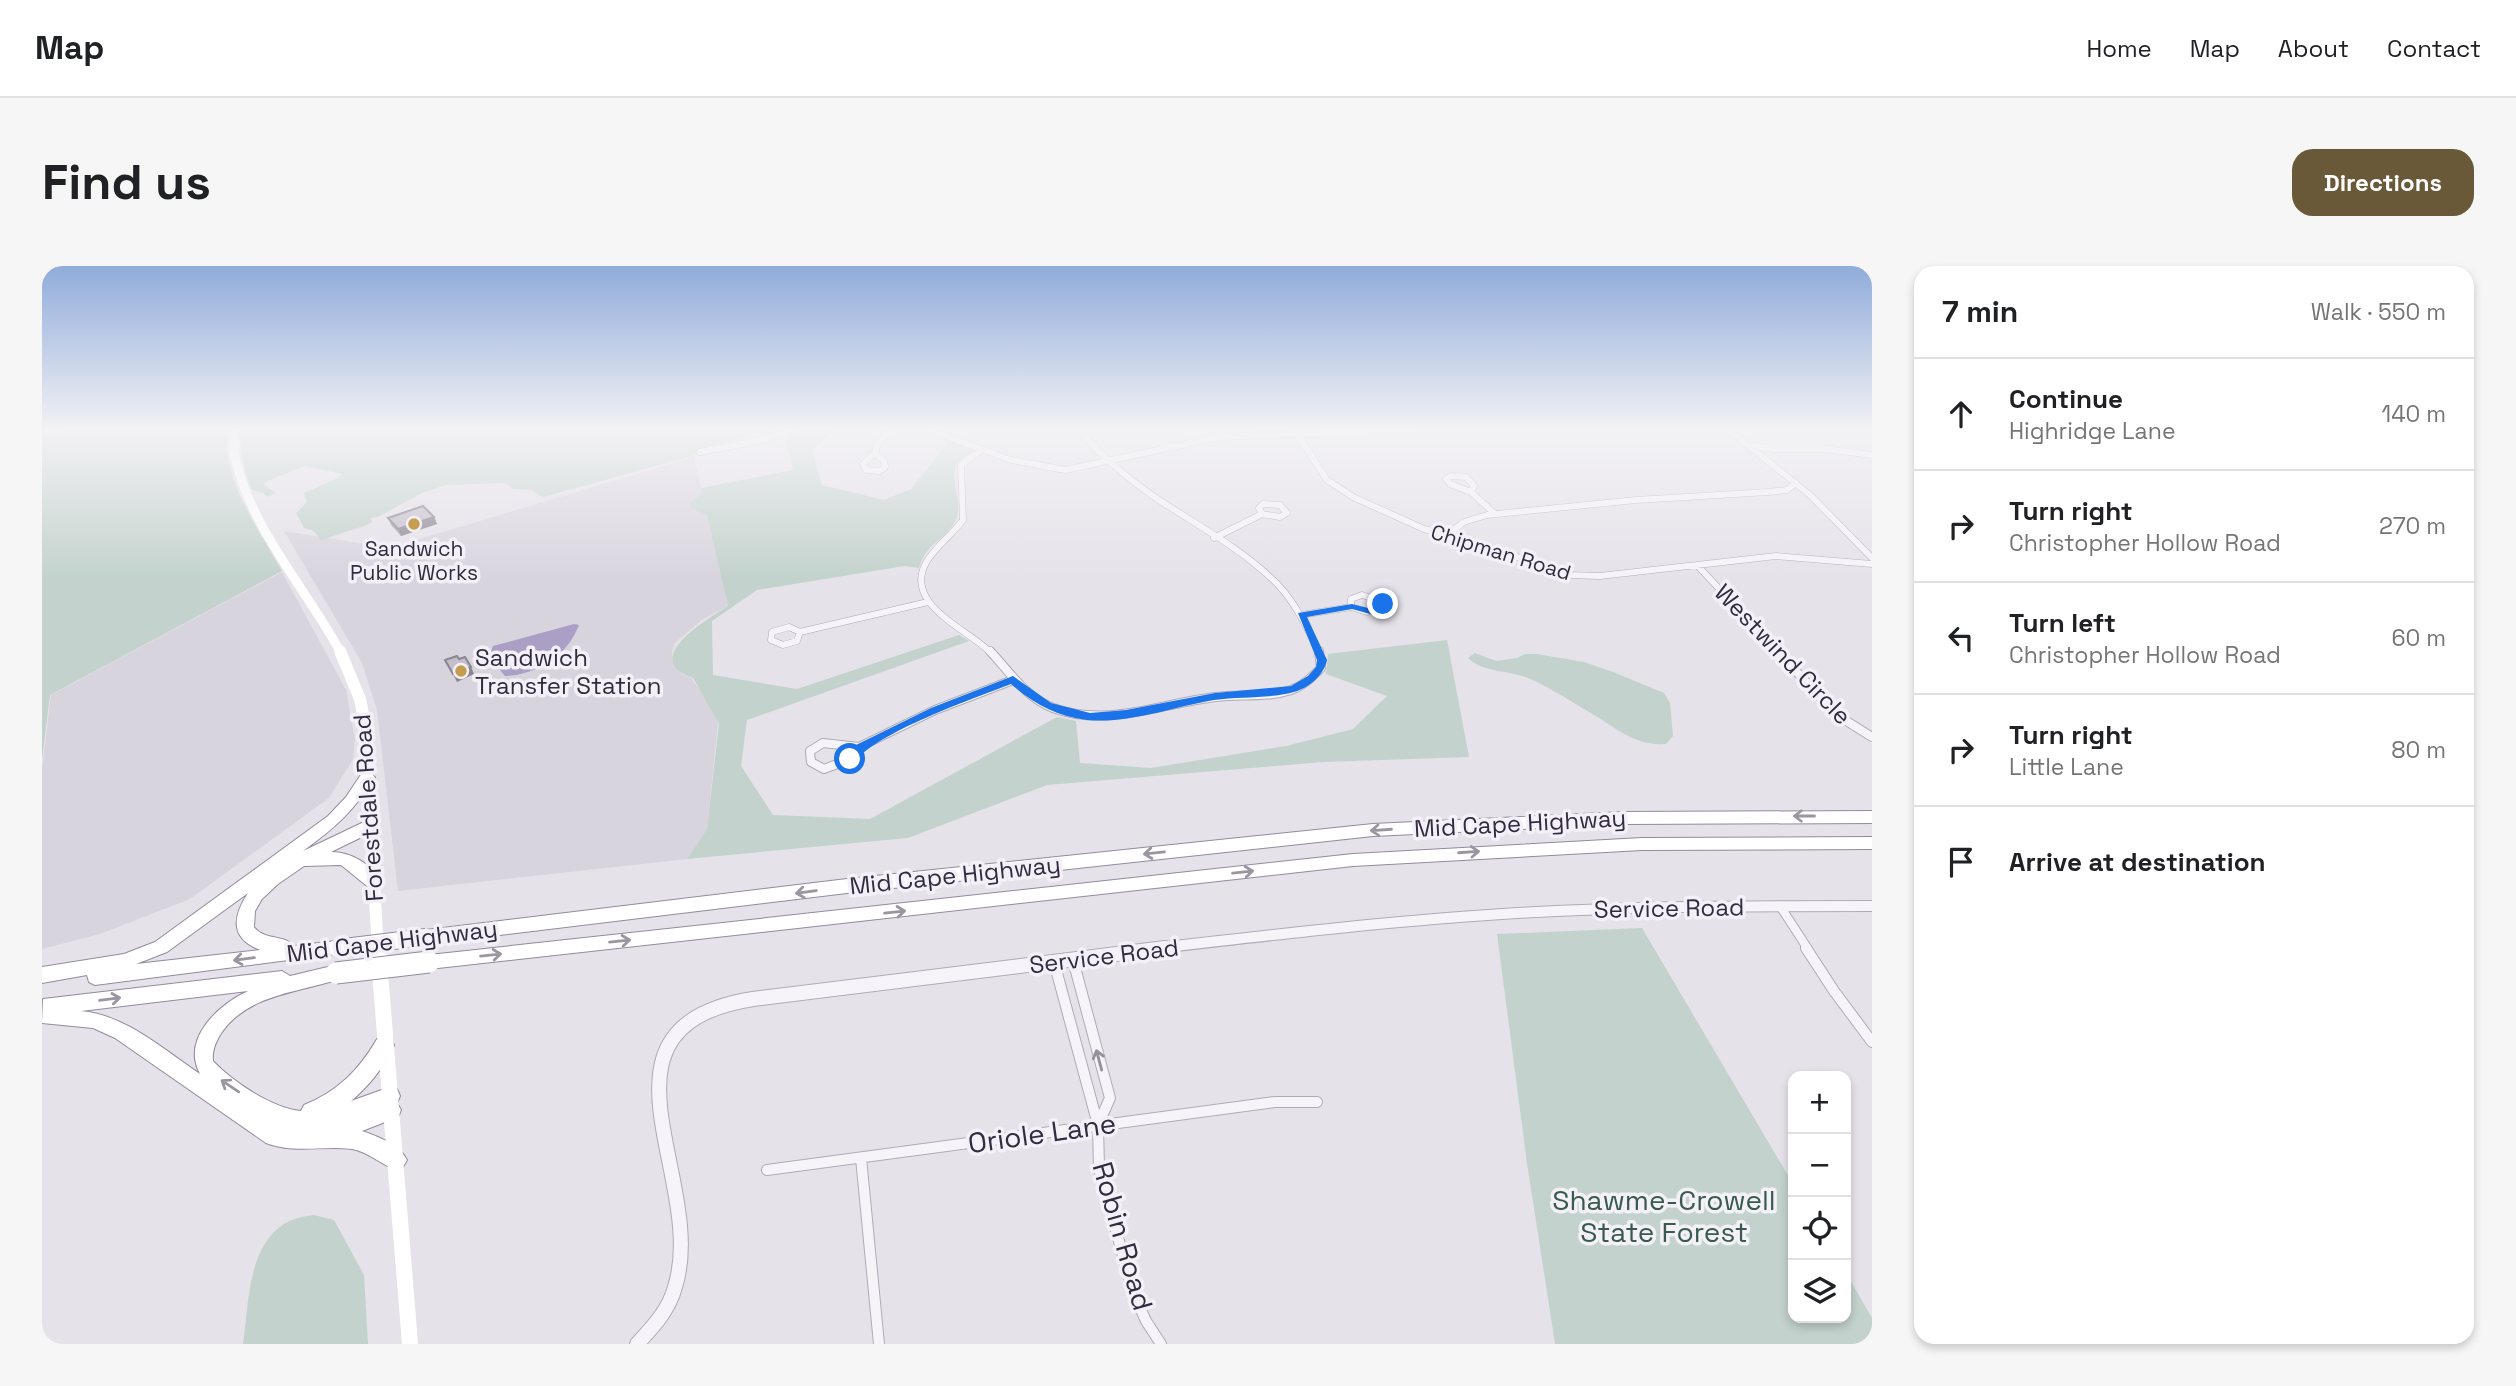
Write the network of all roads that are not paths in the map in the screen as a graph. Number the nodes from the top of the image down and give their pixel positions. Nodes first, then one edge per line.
1 (243, 479) edge
2 (960, 479) edge
3 (1128, 479) edge
4 (1327, 479) edge
5 (1446, 479) edge
6 (1468, 479) edge
7 (1791, 479) edge
8 (1796, 483) junction
9 (1471, 492) junction
10 (1262, 514) dead end
11 (1495, 514) junction
12 (1447, 535) junction
13 (1214, 538) junction
14 (1862, 547) junction
15 (1872, 547) edge
16 (1872, 558) edge
17 (1872, 564) edge
18 (1698, 565) junction
19 (928, 602) junction
20 (1352, 607) junction
21 (1301, 615) junction
22 (800, 632) dead end
23 (1013, 680) junction
24 (1872, 737) edge
25 (859, 747) junction
26 (367, 778) junction
27 (1872, 817) edge
28 (370, 823) junction
29 (1872, 843) edge
30 (287, 862) junction
31 (373, 881) junction
32 (1780, 906) junction
33 (1872, 906) edge
34 (336, 948) junction
35 (1073, 960) junction
36 (1054, 962) junction
37 (336, 973) junction
38 (42, 975) edge
39 (42, 983) edge
40 (42, 1007) edge
41 (42, 1015) edge
42 (1872, 1042) edge
43 (384, 1045) junction
44 (1317, 1102) dead end
45 (390, 1103) junction
46 (289, 1119) junction
47 (1098, 1125) junction
48 (314, 1139) junction
49 (861, 1158) junction
50 (396, 1160) junction
51 (767, 1170) dead end
52 (410, 1344) edge
53 (637, 1344) edge
54 (879, 1344) edge
55 (1161, 1344) edge

1 - 26 main road, Forestdale Road
2 - 19 street
3 - 13 street
4 - 12 street, Chipman Road
5 - 9 street
6 - 9 street
7 - 8 street
8 - 11 street
8 - 14 street
9 - 11 street
10 - 13 street
11 - 12 street
12 - 18 street, Chipman Road
13 - 21 street
14 - 15 street
14 - 16 street
17 - 18 street, Chipman Road
18 - 24 street, Westwind Circle
19 - 22 street
19 - 23 street
20 - 20 street
20 - 21 street
21 - 23 street
23 - 25 street
25 - 25 street
26 - 28 main road, Forestdale Road
26 - 30 highway
27 -> 34 highway, Mid Cape Highway, bridge
28 - 30 highway
28 - 31 main road, Forestdale Road
37 -> 29 highway, Mid Cape Highway, bridge
30 - 31 highway
30 - 34 highway
30 - 38 highway
31 - 43 main road, Forestdale Road
32 - 33 street, Service Road
32 - 35 street, Service Road
32 - 42 street
34 -> 39 highway, Mid Cape Highway
35 - 36 street, Service Road
47 -> 35 street, Robin Road
36 - 47 street, Robin Road
36 - 53 street, Service Road
40 -> 37 highway, Mid Cape Highway
46 -> 37 highway
41 - 48 highway
43 - 45 main road, Forestdale Road
43 - 46 highway
44 - 47 street, Oriole Lane
45 - 46 highway
45 - 48 highway
45 - 50 main road, Forestdale Road
47 - 49 street, Oriole Lane
47 - 55 street, Robin Road
48 - 50 highway
49 - 51 street, Oriole Lane
49 - 54 street
50 - 52 main road, Forestdale Road

